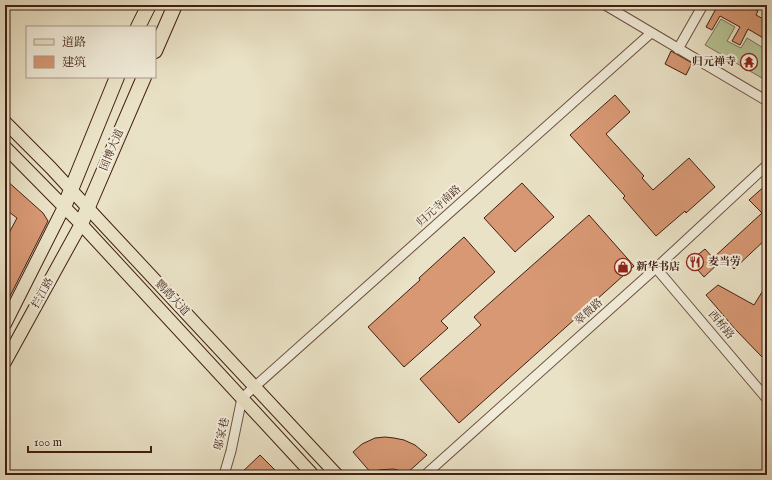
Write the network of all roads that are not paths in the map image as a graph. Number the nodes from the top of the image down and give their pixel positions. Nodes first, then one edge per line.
1 (146, 5) edge
2 (149, 5) edge
3 (175, 5) edge
4 (605, 5) edge
5 (703, 5) edge
6 (138, 26) edge
7 (138, 26) edge
8 (652, 33) junction
9 (678, 48) junction
10 (156, 49) edge
11 (116, 78) edge
12 (144, 78) edge
13 (767, 101) edge
14 (5, 122) edge
15 (5, 147) edge
16 (767, 165) edge
17 (71, 189) junction
18 (64, 207) junction
19 (88, 207) junction
20 (81, 224) junction
21 (656, 268) junction
22 (5, 324) edge
23 (5, 362) edge
24 (255, 386) junction
25 (242, 398) junction
26 (767, 399) edge
27 (224, 475) edge
28 (313, 475) edge
29 (338, 475) edge
30 (426, 475) edge

1 - 6 street
2 - 7 highway
3 - 10 highway
4 - 8 street
5 - 9 street
8 - 9 street
8 - 24 street, 归元寺南路
9 - 13 street
11 - 17 highway, 国博大道
12 - 19 highway, 国博大道
14 - 17 main road, 鹦鹉大道
15 - 18 main road, 鹦鹉大道
16 - 21 street, 翠微路
17 - 18 highway, 国博大道
17 - 19 main road, 鹦鹉大道
18 - 20 main road, 鹦鹉大道
18 - 22 main road, 拦江路
19 - 20 highway, 国博大道
19 - 24 main road, 鹦鹉大道
20 - 23 main road, 拦江路
20 - 25 main road, 鹦鹉大道
21 - 26 street, 西桥路
21 - 30 street, 翠微路
24 - 25 street, 归元寺南路
24 - 29 main road, 鹦鹉大道
25 - 27 street, 邬家巷
25 - 28 main road, 鹦鹉大道

